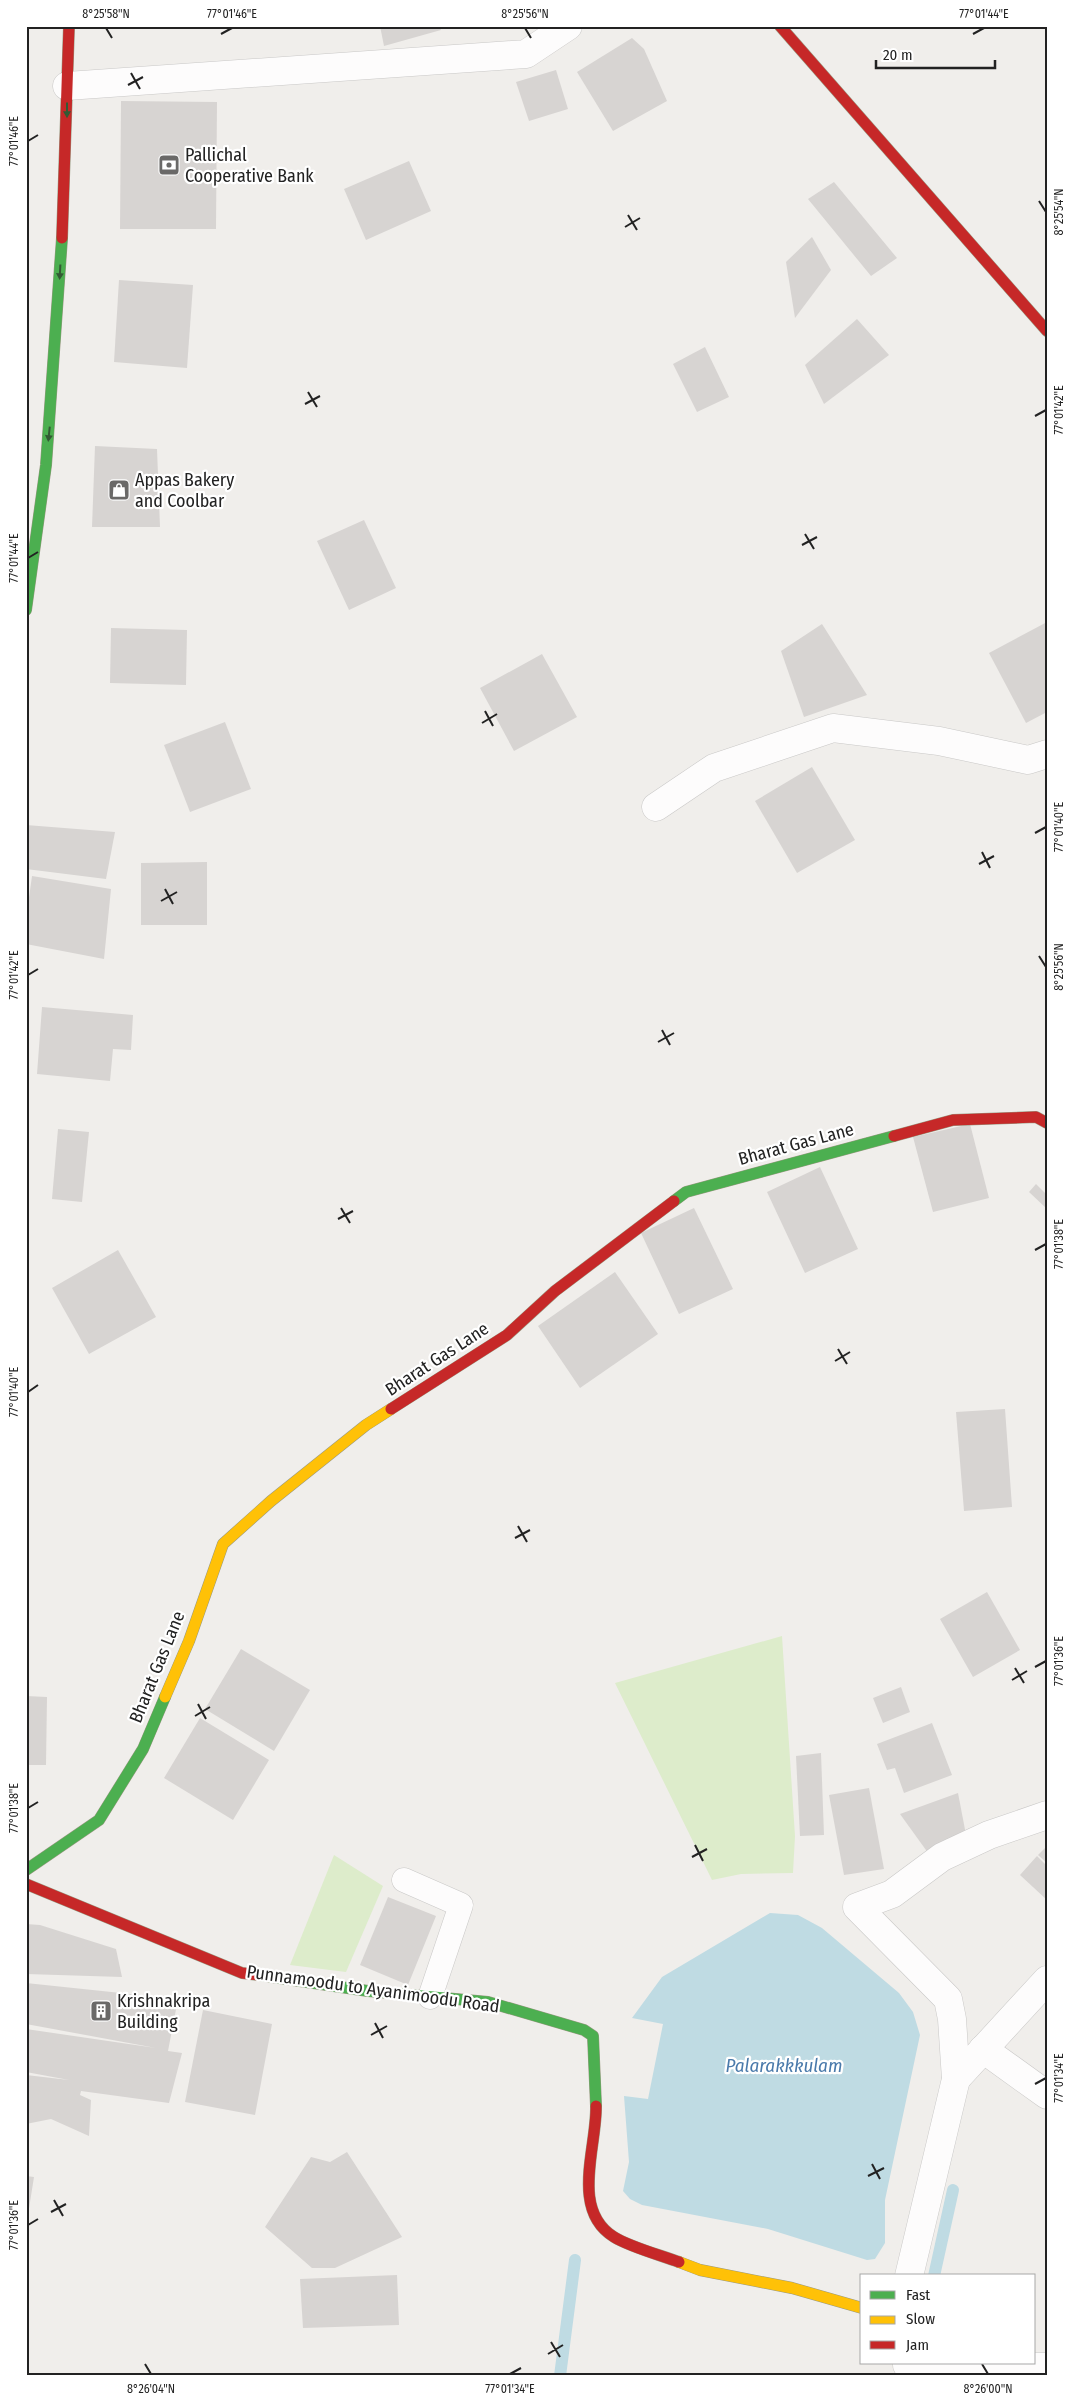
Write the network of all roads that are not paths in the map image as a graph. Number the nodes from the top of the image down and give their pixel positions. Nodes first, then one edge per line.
1 (69, 26) edge
2 (568, 26) edge
3 (780, 26) edge
4 (67, 86) junction
5 (1047, 330) edge
6 (26, 610) edge
7 (1047, 754) edge
8 (656, 807) dead end
9 (1047, 1123) edge
10 (1047, 1815) edge
11 (26, 1870) edge
12 (404, 1880) dead end
13 (26, 1884) edge
14 (1047, 1980) edge
15 (430, 1997) junction
16 (984, 2048) junction
17 (956, 2078) junction
18 (1047, 2095) edge
19 (909, 2274) edge
20 (860, 2307) edge
21 (907, 2367) edge
22 (1047, 2367) edge

1 - 4 street
2 - 4 street
3 - 5 street
4 -> 6 street
7 - 8 street
9 - 11 street, Bharat Gas Lane
10 - 17 street
12 - 15 lane
13 - 15 street, Punnamoodu to Ayanimoodu Road
14 - 16 street
15 - 20 street, Punnamoodu to Ayanimoodu Road
16 - 17 street
16 - 18 street
17 - 19 street
21 - 22 street

